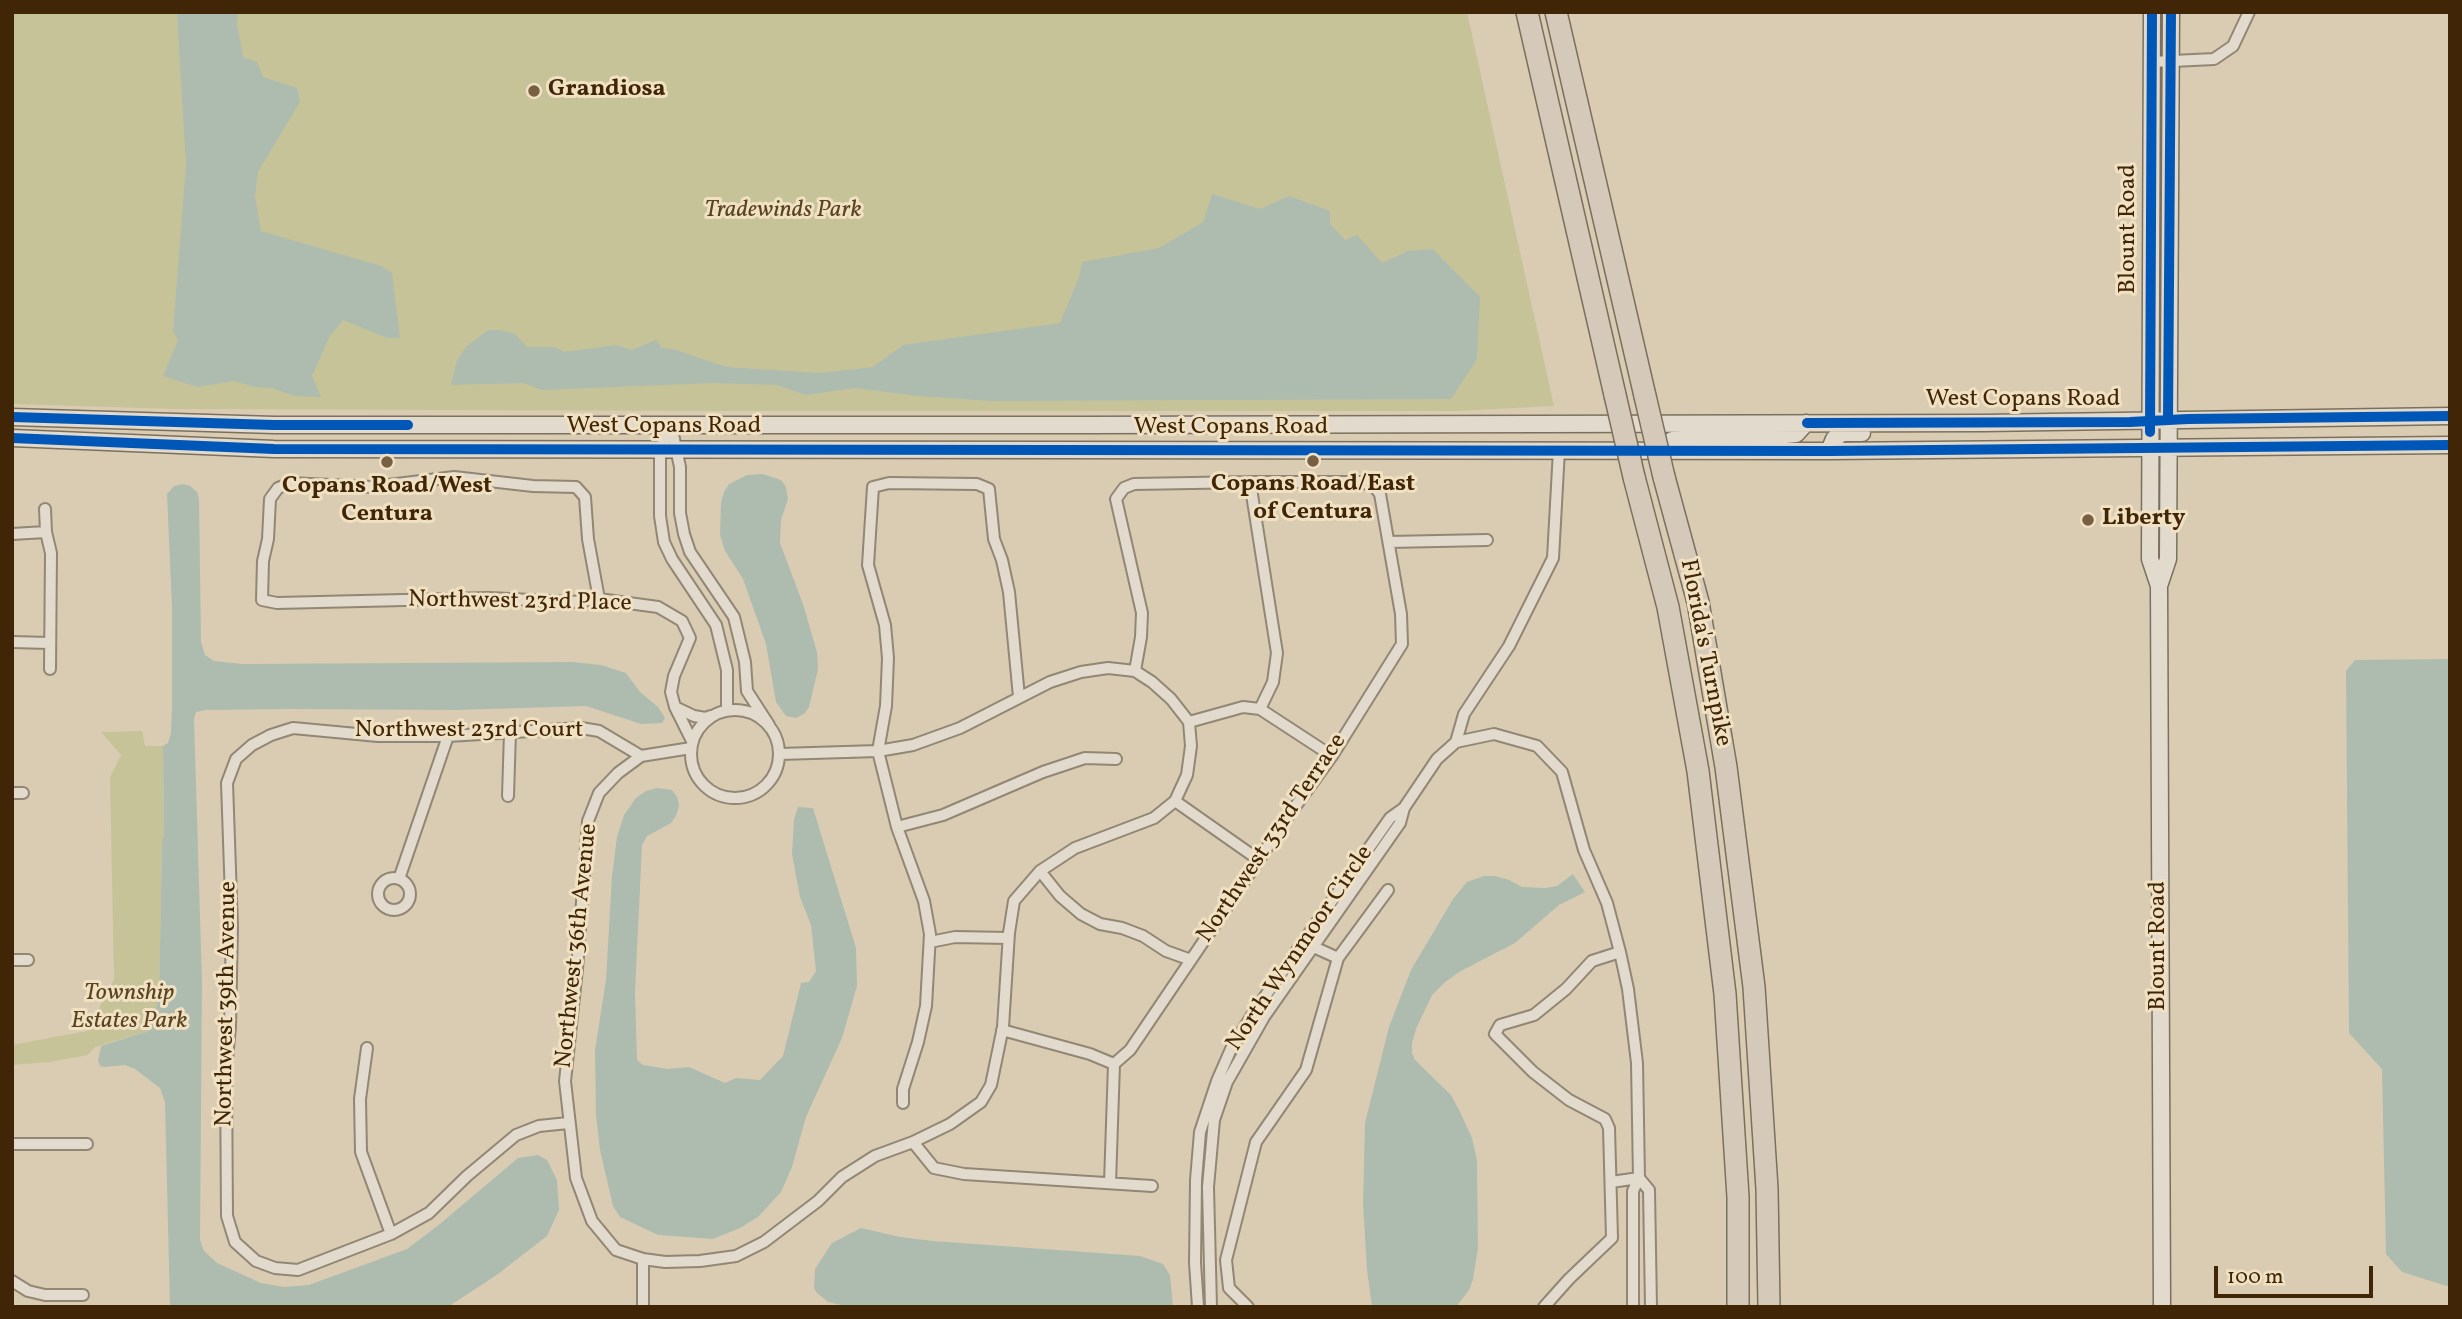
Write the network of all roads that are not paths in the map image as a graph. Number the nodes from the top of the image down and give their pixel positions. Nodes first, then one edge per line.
1 (1527, 12) edge
2 (1556, 12) edge
3 (2152, 12) edge
4 (2171, 12) edge
5 (2249, 12) edge
6 (2170, 61) junction
7 (2152, 62) junction
8 (2450, 416) edge
9 (12, 417) edge
10 (2168, 420) junction
11 (2150, 421) junction
12 (1930, 422) junction
13 (1807, 423) junction
14 (1280, 424) junction
15 (368, 425) junction
16 (671, 425) junction
17 (12, 438) edge
18 (2450, 445) edge
19 (2150, 446) junction
20 (2168, 446) junction
21 (368, 449) junction
22 (660, 449) junction
23 (677, 449) junction
24 (1280, 450) junction
25 (1559, 450) junction
26 (1829, 451) junction
27 (1250, 482) junction
28 (45, 509) dead end
29 (46, 532) junction
30 (12, 534) edge
31 (684, 534) junction
32 (1487, 540) dead end
33 (664, 542) junction
34 (1389, 542) junction
35 (2159, 586) junction
36 (599, 600) junction
37 (12, 642) edge
38 (740, 642) junction
39 (49, 643) junction
40 (721, 644) junction
41 (50, 669) dead end
42 (1135, 671) junction
43 (1019, 697) junction
44 (675, 707) junction
45 (1260, 709) junction
46 (727, 710) junction
47 (714, 715) junction
48 (1189, 722) junction
49 (769, 725) junction
50 (510, 732) junction
51 (448, 736) junction
52 (1456, 742) junction
53 (252, 744) joint
54 (691, 745) junction
55 (878, 751) junction
56 (780, 754) junction
57 (641, 756) junction
58 (1332, 756) junction
59 (1116, 759) dead end
60 (508, 796) dead end
61 (1175, 802) junction
62 (897, 827) junction
63 (1259, 860) junction
64 (1040, 871) junction
65 (399, 879) dead end
66 (1388, 890) dead end
67 (1008, 938) junction
68 (929, 942) junction
69 (1308, 945) junction
70 (1620, 952) junction
71 (1338, 958) junction
72 (12, 960) edge
73 (28, 960) dead end
74 (1191, 960) junction
75 (1002, 1030) junction
76 (367, 1048) dead end
77 (1114, 1064) junction
78 (903, 1103) dead end
79 (568, 1124) junction
80 (914, 1142) junction
81 (12, 1144) edge
82 (87, 1144) dead end
83 (1639, 1178) junction
84 (1611, 1181) junction
85 (1110, 1183) junction
86 (1152, 1186) dead end
87 (391, 1234) junction
88 (643, 1259) junction
89 (1208, 1260) junction
90 (1226, 1260) junction
91 (1195, 1263) junction
92 (12, 1282) edge
93 (83, 1295) dead end
94 (643, 1307) edge
95 (1198, 1307) edge
96 (1211, 1307) edge
97 (1248, 1307) edge
98 (1544, 1307) edge
99 (1633, 1307) edge
100 (1651, 1307) edge
101 (1738, 1307) edge
102 (1769, 1307) edge
103 (2162, 1307) edge

1 - 101 highway, Florida's Turnpike, bridge
2 - 102 highway, Florida's Turnpike, bridge
3 - 7 main road, Blount Road
4 - 6 main road, Blount Road
5 - 6 street
6 - 7 street
6 - 10 main road, Blount Road
7 - 11 main road, Blount Road
8 - 10 main road, West Copans Road
9 - 15 main road, West Copans Road
10 - 11 main road, West Copans Road
10 - 20 main road, Blount Road
11 - 12 main road, West Copans Road
11 - 19 main road, Blount Road
12 - 13 main road, West Copans Road
12 - 26 main road
13 - 14 main road, West Copans Road
13 - 25 main road
14 - 16 main road, West Copans Road
14 - 24 main road
15 - 16 main road, West Copans Road
15 - 21 main road
16 - 22 street
16 - 23 street
17 - 21 main road, West Copans Road
18 - 20 main road, West Copans Road
19 - 20 main road, West Copans Road
19 - 26 main road, West Copans Road
19 - 35 main road, Blount Road
20 - 35 main road, Blount Road
21 - 22 main road, West Copans Road
22 - 23 main road, West Copans Road
22 - 33 street
23 - 24 main road, West Copans Road
23 - 31 street
24 - 25 main road, West Copans Road
25 - 26 main road, West Copans Road
25 - 52 street
27 - 34 street, Northwest 33rd Terrace
27 - 42 street
27 - 45 street
28 - 29 street
29 - 30 street
29 - 39 street
31 - 33 street
31 - 38 street
32 - 34 street
33 - 40 street
34 - 58 street, Northwest 33rd Terrace
35 - 103 main road, Blount Road
36 - 36 street, Northwest 23rd Place
36 - 44 street, Northwest 23rd Place
37 - 39 street
38 - 40 street
38 - 49 street
39 - 41 street
40 - 46 street
42 - 43 street
42 - 48 street
43 - 55 street
43 - 55 street
44 - 47 street
44 - 54 street, Northwest 23rd Place
45 - 48 street
45 - 58 street
46 - 47 street
46 - 49 street
47 - 54 street
48 - 61 street
49 - 56 street
50 - 51 street, Northwest 23rd Court
50 - 57 street, Northwest 23rd Court
50 - 60 street
51 - 53 street, Northwest 23rd Court
51 - 65 street
52 - 69 street, North Wynmoor Circle
52 - 70 street
53 - 87 street, Northwest 39th Avenue
54 - 56 street
54 - 57 street, Northwest 36th Avenue
55 - 56 street
55 - 62 street
57 - 79 street, Northwest 36th Avenue
58 - 63 street, Northwest 33rd Terrace
59 - 62 street
61 - 63 street
61 - 64 street, Northwest 36th Avenue
62 - 68 street
63 - 74 street, Northwest 33rd Terrace
64 - 67 street, Northwest 36th Avenue
64 - 74 street
66 - 71 street
67 - 68 street
67 - 75 street, Northwest 36th Avenue
68 - 78 street
69 - 71 street
69 - 89 street, North Wynmoor Circle
69 - 91 street, North Wynmoor Circle
70 - 83 street
70 - 84 street
71 - 90 street
72 - 73 street
74 - 77 street, Northwest 33rd Terrace
75 - 77 street
75 - 80 street, Northwest 36th Avenue
76 - 87 street
77 - 85 street
79 - 87 street
79 - 88 street, Northwest 36th Avenue
80 - 85 street
80 - 88 street, Northwest 36th Avenue
81 - 82 street
83 - 84 street
83 - 99 street
83 - 100 street
84 - 98 street
85 - 86 street
88 - 94 street
89 - 90 street
89 - 91 street
89 - 96 street, North Wynmoor Circle
90 - 97 street
91 - 95 street, North Wynmoor Circle
92 - 93 street

